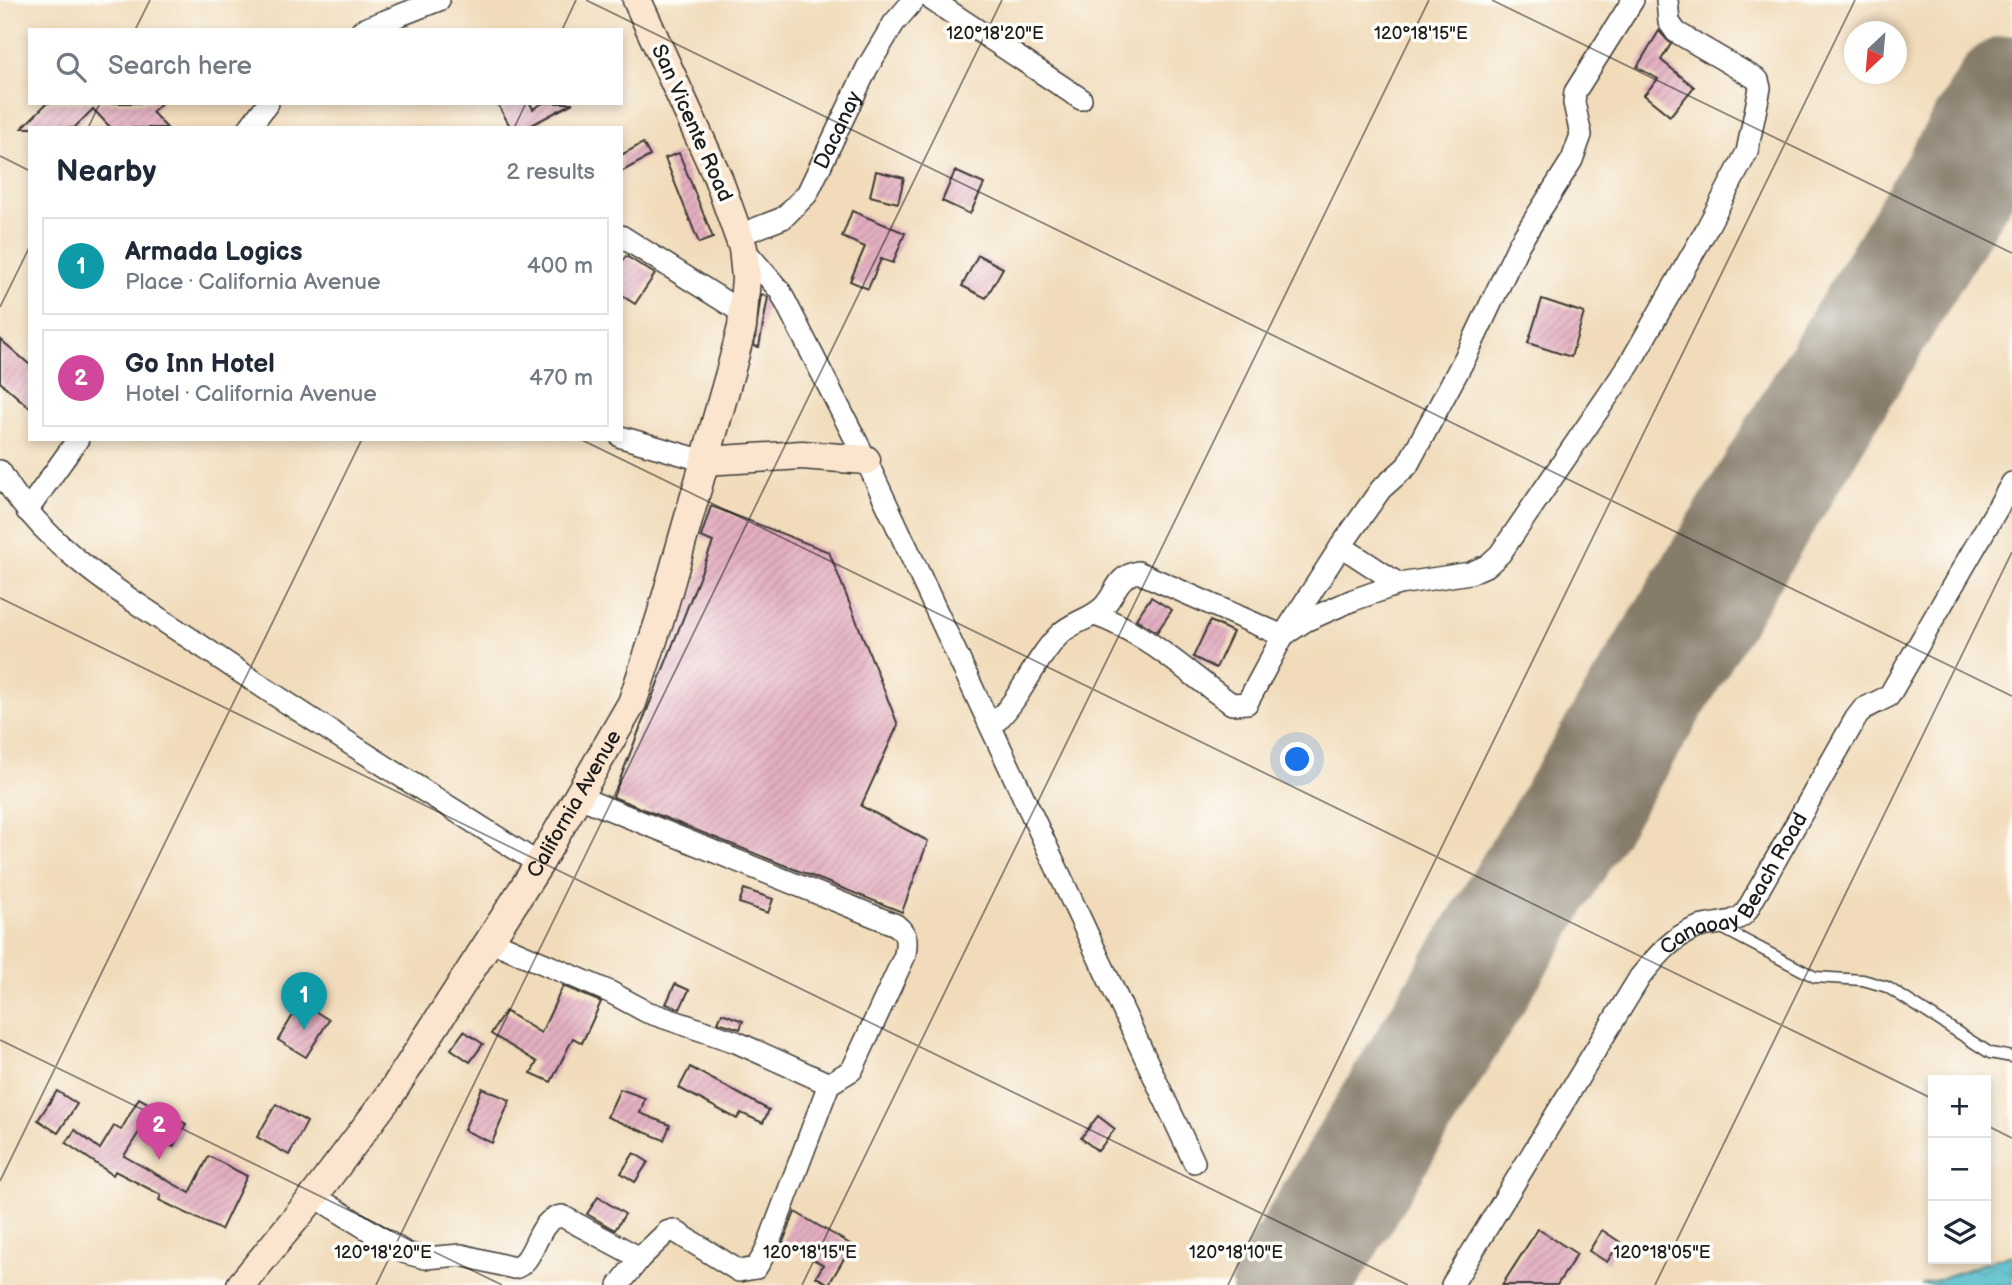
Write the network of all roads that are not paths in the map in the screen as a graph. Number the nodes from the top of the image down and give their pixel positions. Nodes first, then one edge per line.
1 (439, 0) edge
2 (637, 0) edge
3 (914, 0) edge
4 (932, 0) edge
5 (1633, 0) edge
6 (1667, 0) edge
7 (367, 28) edge
8 (1081, 99) dead end
9 (266, 105) edge
10 (251, 126) edge
11 (623, 237) edge
12 (741, 242) junction
13 (743, 313) junction
14 (623, 438) edge
15 (77, 441) edge
16 (866, 460) junction
17 (705, 461) junction
18 (0, 471) edge
19 (2012, 483) edge
20 (27, 511) junction
21 (1341, 546) junction
22 (1399, 584) junction
23 (1095, 614) junction
24 (1283, 636) junction
25 (990, 726) junction
26 (579, 797) junction
27 (539, 864) junction
28 (1712, 923) junction
29 (491, 940) junction
30 (2012, 1057) edge
31 (829, 1084) junction
32 (1194, 1162) dead end
33 (314, 1196) junction
34 (640, 1258) junction
35 (241, 1285) edge
36 (619, 1285) edge
37 (1452, 1285) edge

1 - 7 street
2 - 12 street, San Vicente Road
3 - 12 street, Dacanay
4 - 8 street
5 - 21 street
6 - 22 street
9 - 10 street
11 - 13 street
12 - 13 street, California Avenue
12 - 16 street
13 - 17 street, California Avenue
14 - 17 street
15 - 20 street
16 - 17 street
16 - 25 street
17 - 26 street, California Avenue
18 - 20 street
19 - 28 street, Canaoay Beach Road
20 - 27 street
21 - 22 street
21 - 24 street
22 - 24 street
23 - 24 street
23 - 24 street
23 - 25 street
25 - 32 street
26 - 27 street, California Avenue
26 - 31 street
27 - 29 street, California Avenue
28 - 30 lane
28 - 37 street, Canaoay Beach Road
29 - 31 street
29 - 33 street, California Avenue
31 - 34 street
33 - 34 street
33 - 35 street, California Avenue
34 - 36 street

